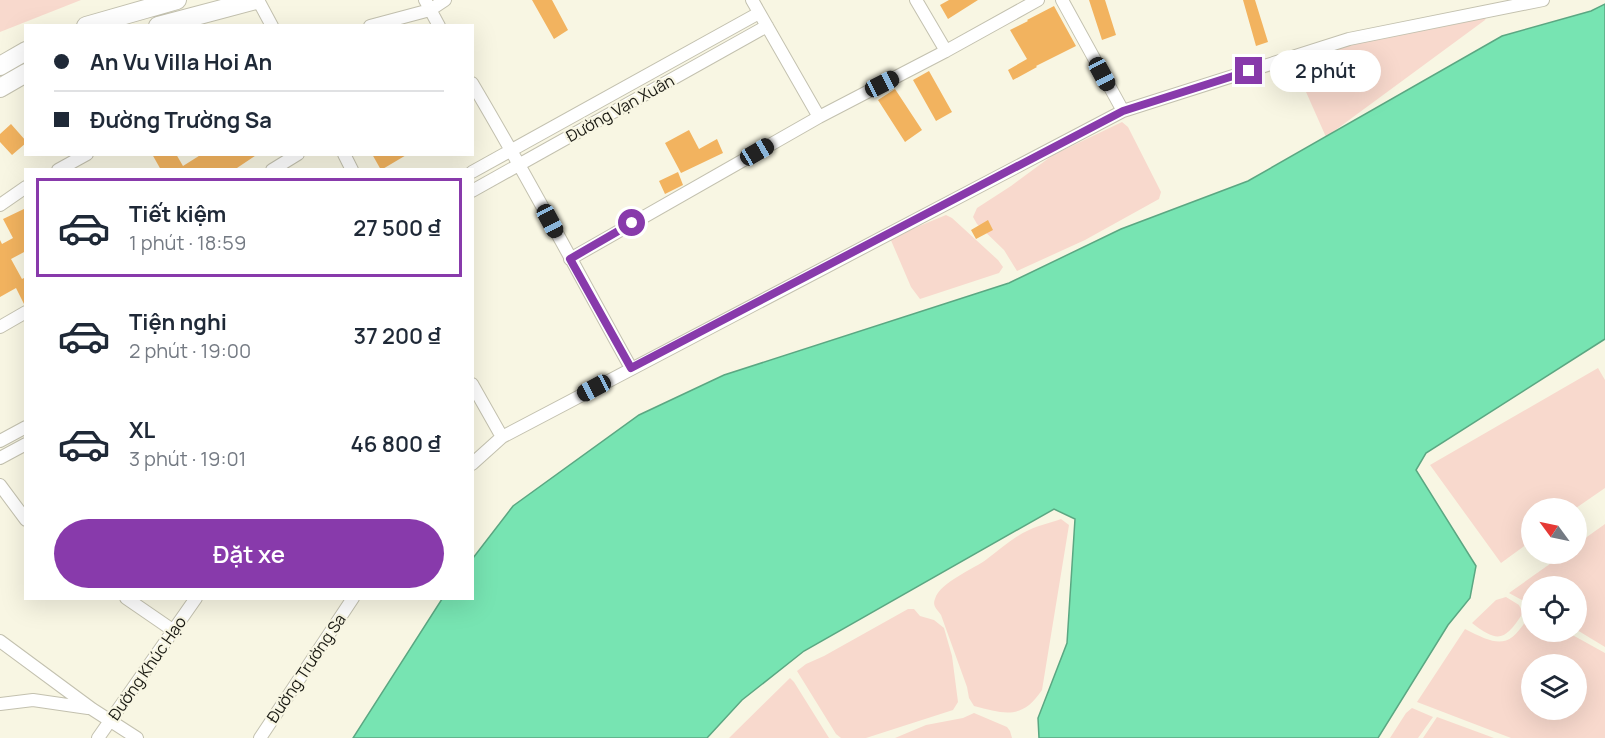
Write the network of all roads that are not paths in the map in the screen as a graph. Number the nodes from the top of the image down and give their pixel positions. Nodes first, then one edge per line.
1 (177, 0) edge
2 (257, 0) edge
3 (445, 0) edge
4 (752, 0) edge
5 (916, 0) edge
6 (1038, 0) edge
7 (1062, 0) edge
8 (1543, 0) edge
9 (427, 5) edge
10 (759, 13) junction
11 (93, 24) edge
12 (166, 24) edge
13 (271, 24) edge
14 (375, 24) edge
15 (438, 24) edge
16 (767, 26) junction
17 (946, 51) junction
18 (24, 52) edge
19 (0, 66) edge
20 (24, 74) edge
21 (474, 86) edge
22 (0, 88) edge
23 (1123, 111) junction
24 (819, 117) junction
25 (512, 150) junction
26 (83, 156) edge
27 (295, 156) edge
28 (520, 165) junction
29 (62, 168) edge
30 (275, 168) edge
31 (474, 171) edge
32 (24, 188) edge
33 (474, 190) edge
34 (0, 205) edge
35 (570, 259) junction
36 (24, 313) edge
37 (0, 327) edge
38 (631, 368) junction
39 (474, 387) edge
40 (24, 428) edge
41 (502, 436) junction
42 (0, 441) edge
43 (24, 445) edge
44 (0, 458) edge
45 (474, 462) edge
46 (0, 485) edge
47 (24, 517) edge
48 (129, 600) edge
49 (195, 600) edge
50 (352, 600) edge
51 (174, 631) junction
52 (0, 641) edge
53 (0, 704) edge
54 (92, 709) junction
55 (110, 720) junction
56 (98, 738) edge
57 (137, 738) edge
58 (260, 738) edge

1 - 11 main road
2 - 12 main road
2 - 13 street
3 - 9 street
4 - 10 street
5 - 17 street
6 - 17 street
7 - 23 street
8 - 23 street
9 - 14 street
9 - 15 street
10 - 16 street
10 - 25 street, Đường Vạn Xuân
16 - 24 street
16 - 28 street, Đường Vạn Xuân
17 - 24 street
18 - 19 main road
20 - 22 main road
21 - 25 street
23 - 38 street
24 - 35 street
25 - 28 street
25 - 31 street, Đường Vạn Xuân
26 - 29 street
27 - 30 street
28 - 33 street, Đường Vạn Xuân
28 - 35 street
32 - 34 street
35 - 38 street
36 - 37 street
38 - 41 street
39 - 41 street
40 - 42 street
41 - 45 street
43 - 44 street
46 - 47 street
48 - 51 street
49 - 51 street, Đường Khúc Hạo
50 - 58 street, Đường Trường Sa
51 - 55 street, Đường Khúc Hạo
52 - 54 street
53 - 54 street
54 - 55 street
55 - 56 street, Đường Khúc Hạo
55 - 57 street

